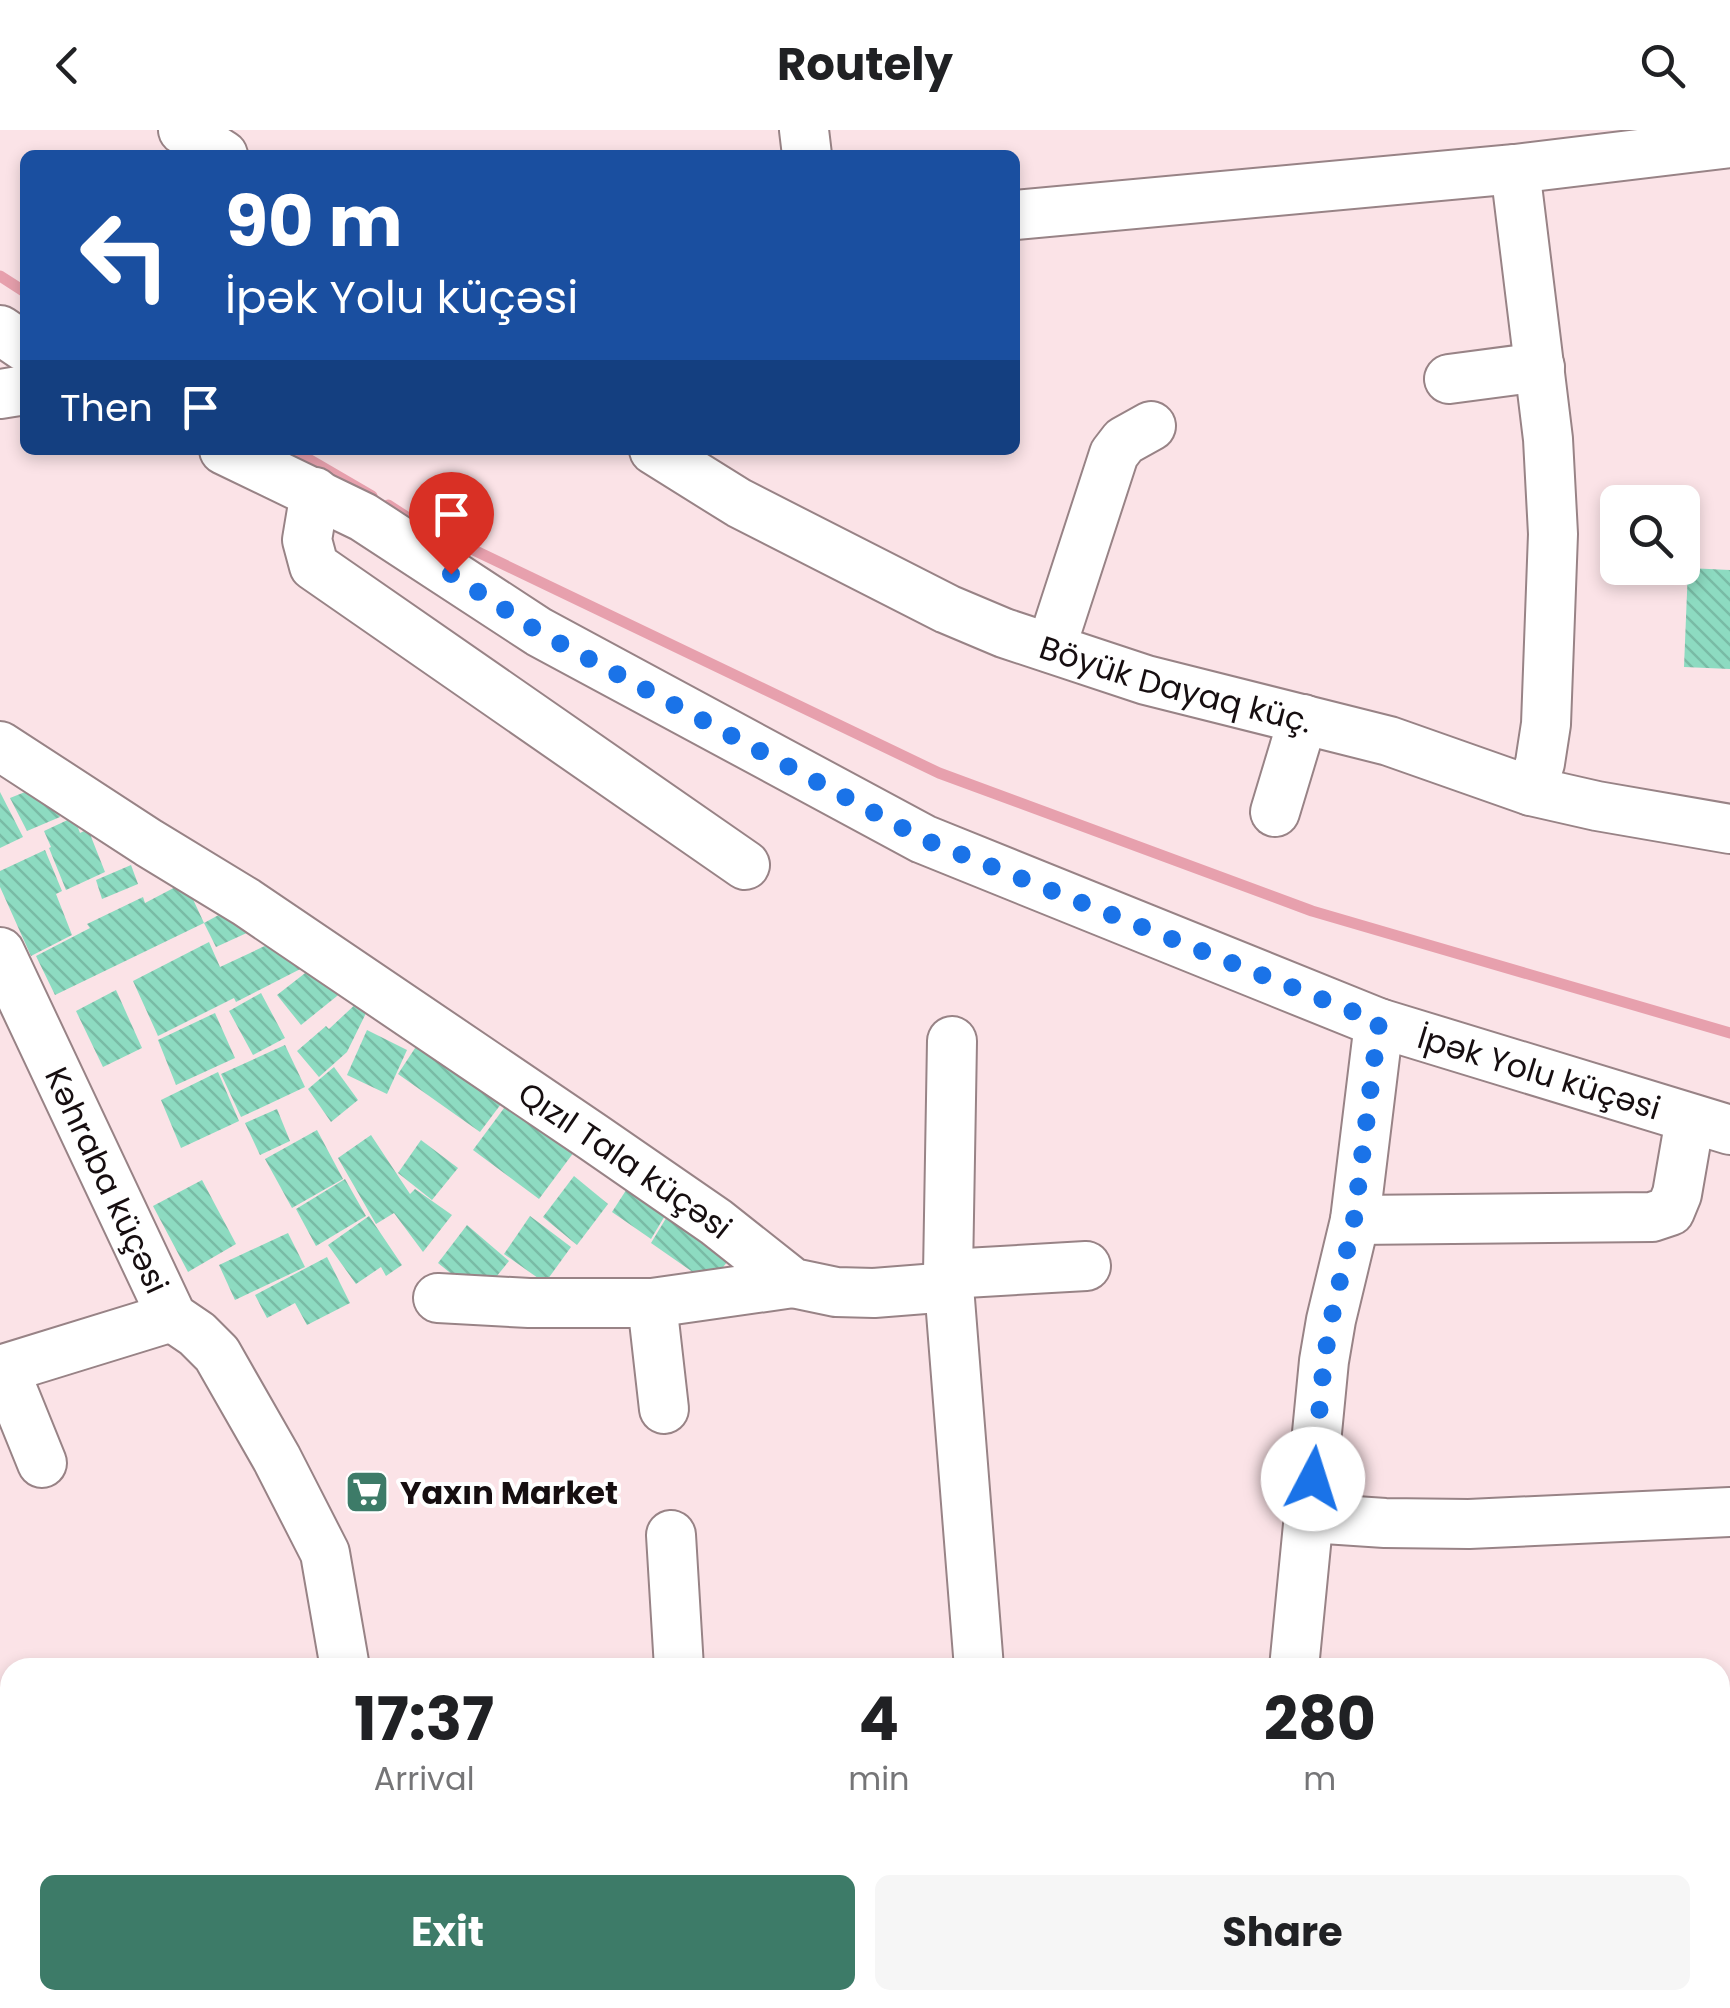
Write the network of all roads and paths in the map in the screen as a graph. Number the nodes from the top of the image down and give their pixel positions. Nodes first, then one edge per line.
1 (183, 130) edge
2 (1730, 143) edge
3 (215, 150) edge
4 (1535, 154) edge
5 (1020, 214) edge
6 (1540, 367) junction
7 (1449, 378) dead end
8 (1151, 426) dead end
9 (235, 455) edge
10 (662, 455) edge
11 (315, 492) junction
12 (1051, 648) junction
13 (1303, 720) junction
14 (0, 746) edge
15 (1532, 791) junction
16 (1275, 812) dead end
17 (1730, 829) edge
18 (745, 865) dead end
19 (0, 952) edge
20 (1379, 1022) junction
21 (952, 1041) dead end
22 (1710, 1125) edge
23 (1354, 1220) junction
24 (1086, 1266) dead end
25 (949, 1280) junction
26 (793, 1283) junction
27 (438, 1298) dead end
28 (652, 1304) junction
29 (172, 1317) junction
30 (2, 1370) edge
31 (664, 1410) dead end
32 (42, 1463) dead end
33 (1730, 1512) edge
34 (1310, 1518) junction
35 (671, 1535) dead end
36 (343, 1658) edge
37 (677, 1658) edge
38 (978, 1658) edge
39 (1295, 1658) edge

1 - 3 street
2 - 4 street
4 - 5 street
4 - 6 street
6 - 7 street
6 - 15 street
8 - 12 street
9 - 11 street, İpək Yolu küçəsi
10 - 12 street, Böyük Dayaq küç.
11 - 18 street
11 - 20 street, İpək Yolu küçəsi
12 - 13 street, Böyük Dayaq küç.
13 - 15 street, Böyük Dayaq küç.
13 - 16 street
14 - 26 street, Qızıl Tala küçəsi
15 - 17 street, Böyük Dayaq küç.
19 - 29 street, Kəhraba küçəsi
20 - 22 street, İpək Yolu küçəsi
20 - 23 street
21 - 25 street
22 - 23 street
23 - 34 street
24 - 25 street, Qızıl Tala küçəsi
25 - 26 street, Qızıl Tala küçəsi
25 - 38 street
26 - 28 street
27 - 28 street
28 - 31 street
29 - 30 street
29 - 36 street, Kəhraba küçəsi
30 - 32 street
33 - 34 street
34 - 39 street
35 - 37 street

